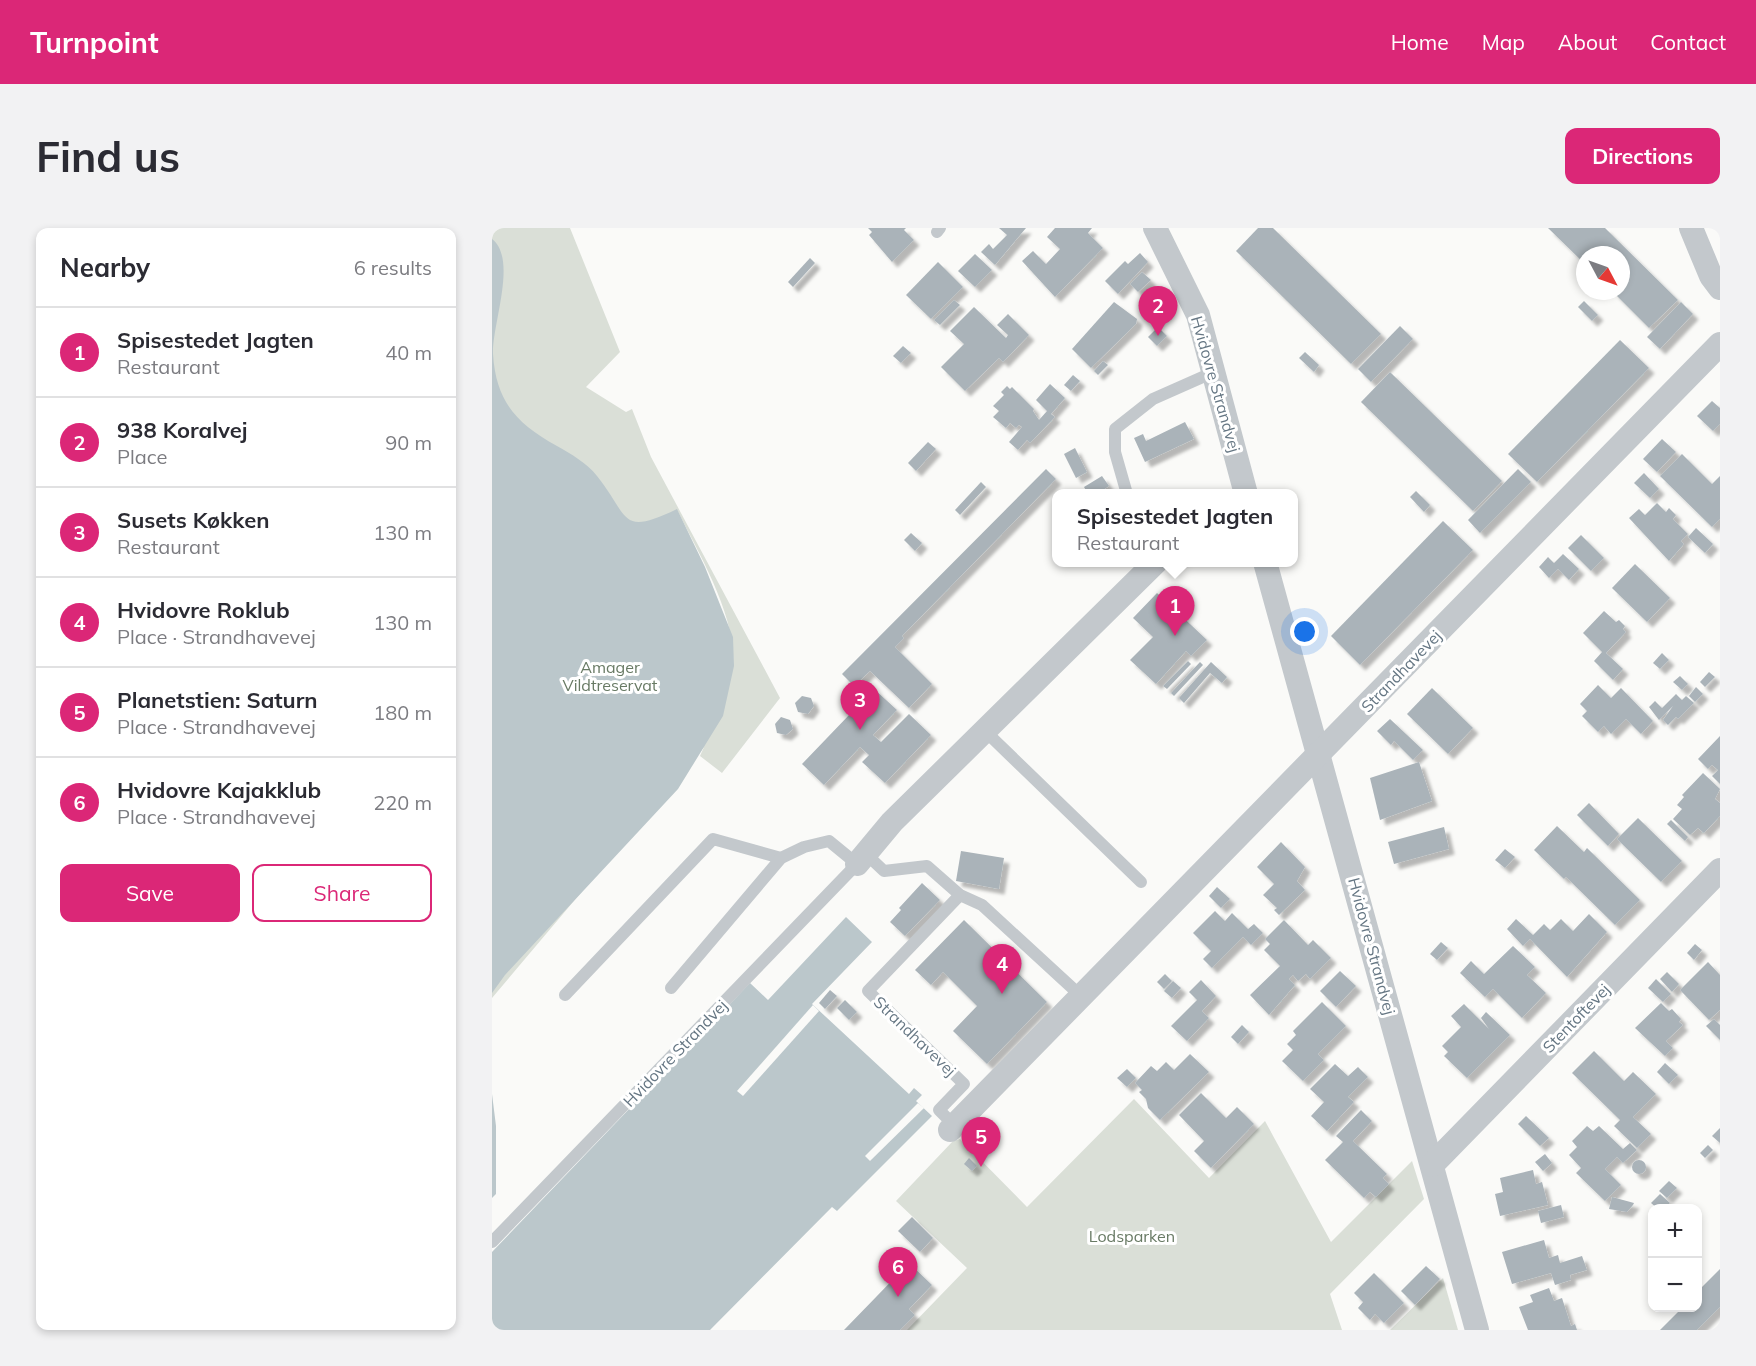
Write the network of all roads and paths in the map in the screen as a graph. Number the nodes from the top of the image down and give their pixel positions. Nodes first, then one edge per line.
1 (1155, 228) edge
2 (1691, 228) edge
3 (1720, 288) edge
4 (1720, 344) edge
5 (1214, 372) junction
6 (1238, 488) edge
7 (1126, 489) edge
8 (1151, 567) edge
9 (1266, 567) edge
10 (985, 731) junction
11 (1318, 755) junction
12 (781, 858) junction
13 (862, 859) junction
14 (1720, 870) edge
15 (1141, 882) dead end
16 (960, 895) junction
17 (671, 988) dead end
18 (565, 995) dead end
19 (1081, 996) junction
20 (953, 1128) joint
21 (1432, 1166) junction
22 (492, 1242) edge
23 (1477, 1330) edge

1 - 5 street, Hvidovre Strandvej
2 - 3 street
4 - 11 street, Strandhavevej
5 - 6 street, Hvidovre Strandvej
5 - 7 lane
8 - 10 street, Hvidovre Strandvej
9 - 11 street, Hvidovre Strandvej
10 - 13 street, Hvidovre Strandvej
10 - 15 lane
11 - 19 street, Strandhavevej
11 - 21 street, Hvidovre Strandvej
12 - 13 lane
12 - 17 lane
12 - 18 lane
13 - 16 lane
13 - 22 lane, Hvidovre Strandvej
14 - 21 street, Stentoftevej
16 - 19 lane
16 - 20 lane, Strandhavevej
19 - 20 street, Strandhavevej
21 - 23 street, Hvidovre Strandvej

